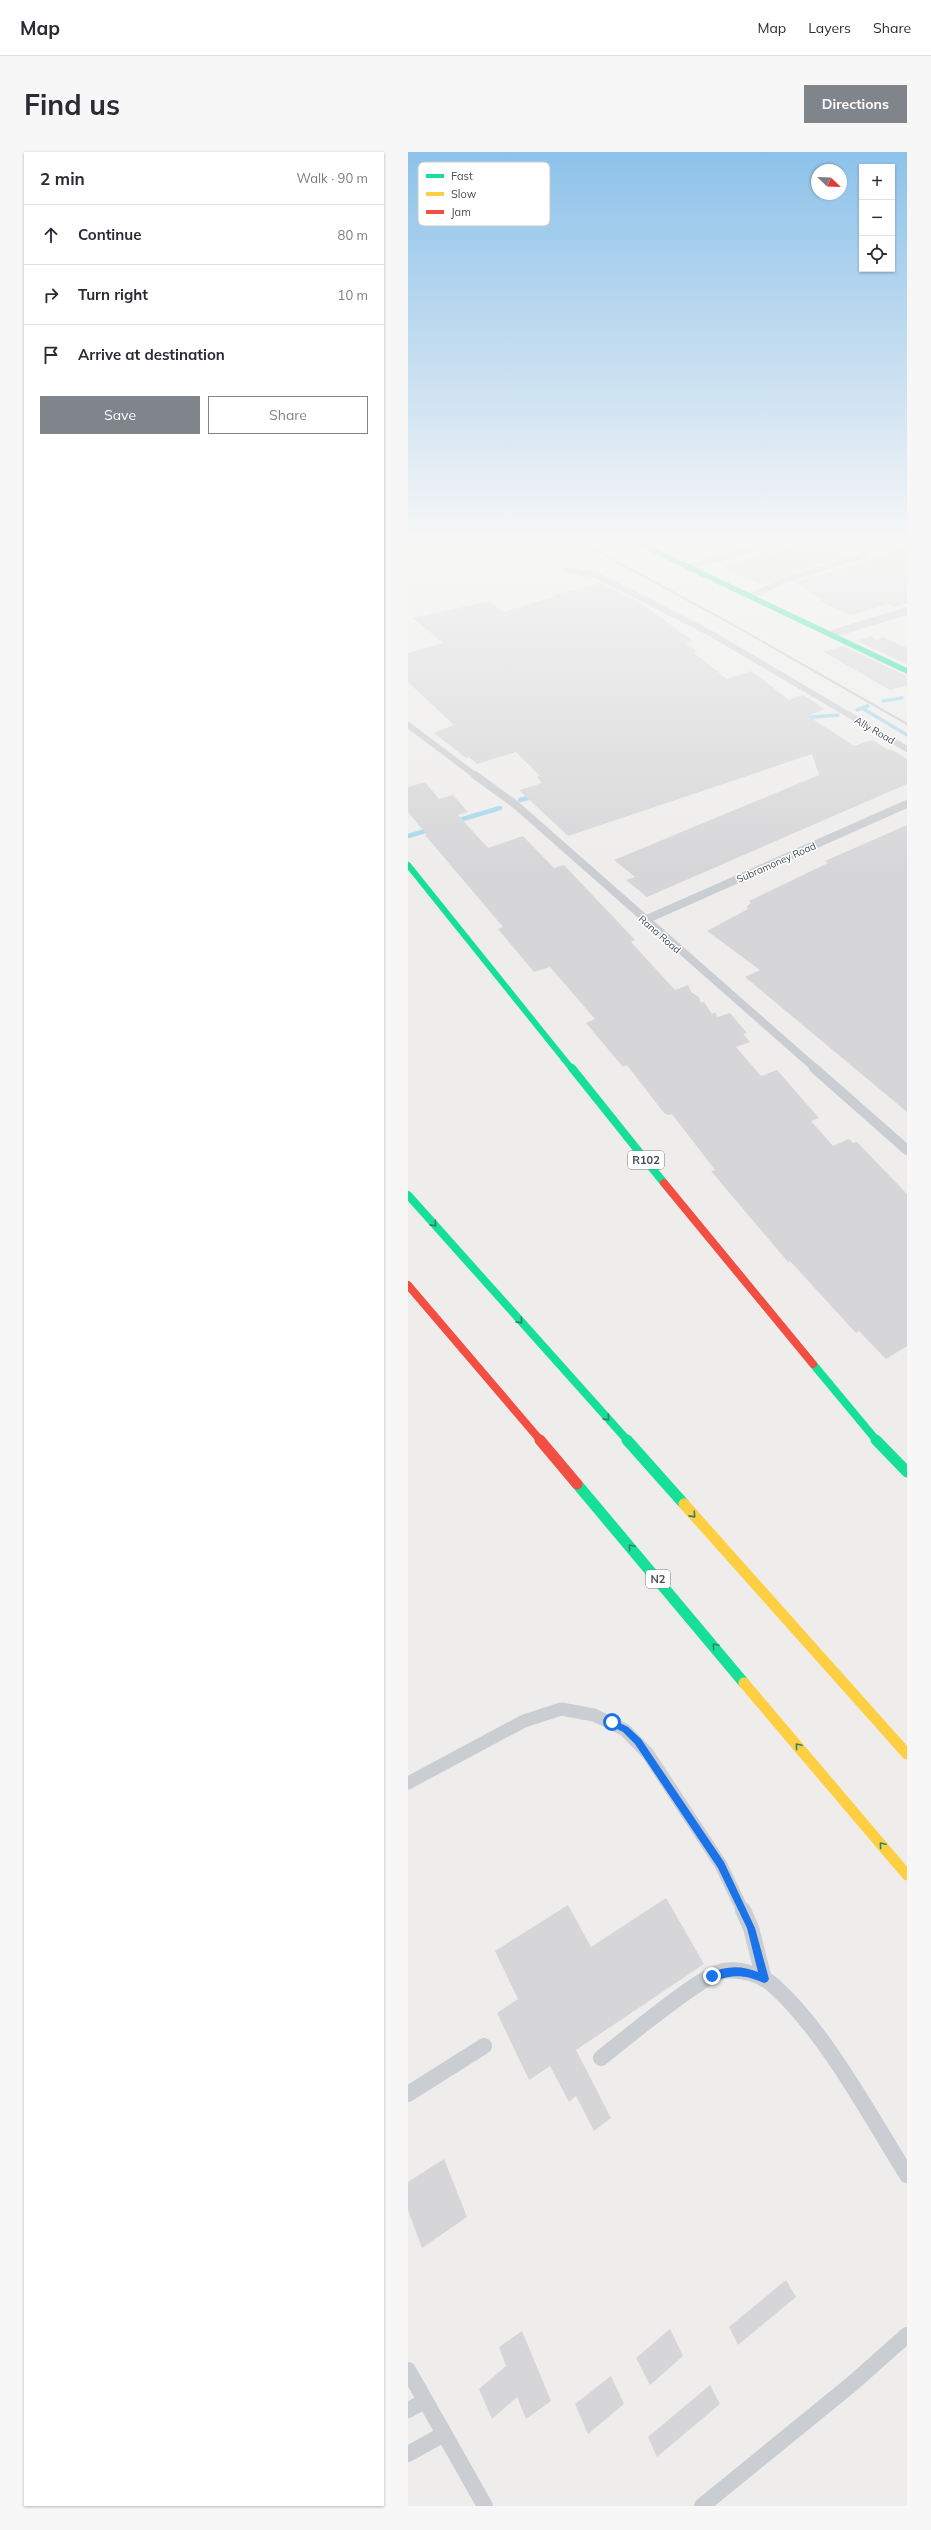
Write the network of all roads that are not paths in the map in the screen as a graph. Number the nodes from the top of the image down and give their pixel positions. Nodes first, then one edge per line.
1 (744, 653) edge
2 (870, 653) edge
3 (907, 671) edge
4 (408, 725) edge
5 (907, 749) edge
6 (907, 804) edge
7 (408, 865) edge
8 (645, 920) junction
9 (907, 1150) edge
10 (408, 1195) edge
11 (408, 1285) edge
12 (905, 1476) edge
13 (907, 1754) edge
14 (408, 1783) edge
15 (907, 1875) edge
16 (764, 1979) junction
17 (484, 2046) dead end
18 (601, 2058) dead end
19 (408, 2094) edge
20 (907, 2175) edge
21 (907, 2335) edge
22 (408, 2370) edge
23 (425, 2401) junction
24 (408, 2410) edge
25 (444, 2434) junction
26 (408, 2454) edge
27 (485, 2506) edge
28 (702, 2506) edge

1 - 5 lane, Ally Road
2 - 3 main road
4 - 8 lane, Rana Road
6 - 8 lane, Subramoney Road
7 - 12 main road, R102
8 - 9 lane, Rana Road
10 -> 13 main road
15 -> 11 main road, N2
14 - 16 lane
16 - 18 lane
16 - 20 lane
17 - 19 lane
21 - 28 lane
22 - 23 lane
23 - 24 lane
23 - 25 lane
25 - 26 lane
25 - 27 lane

